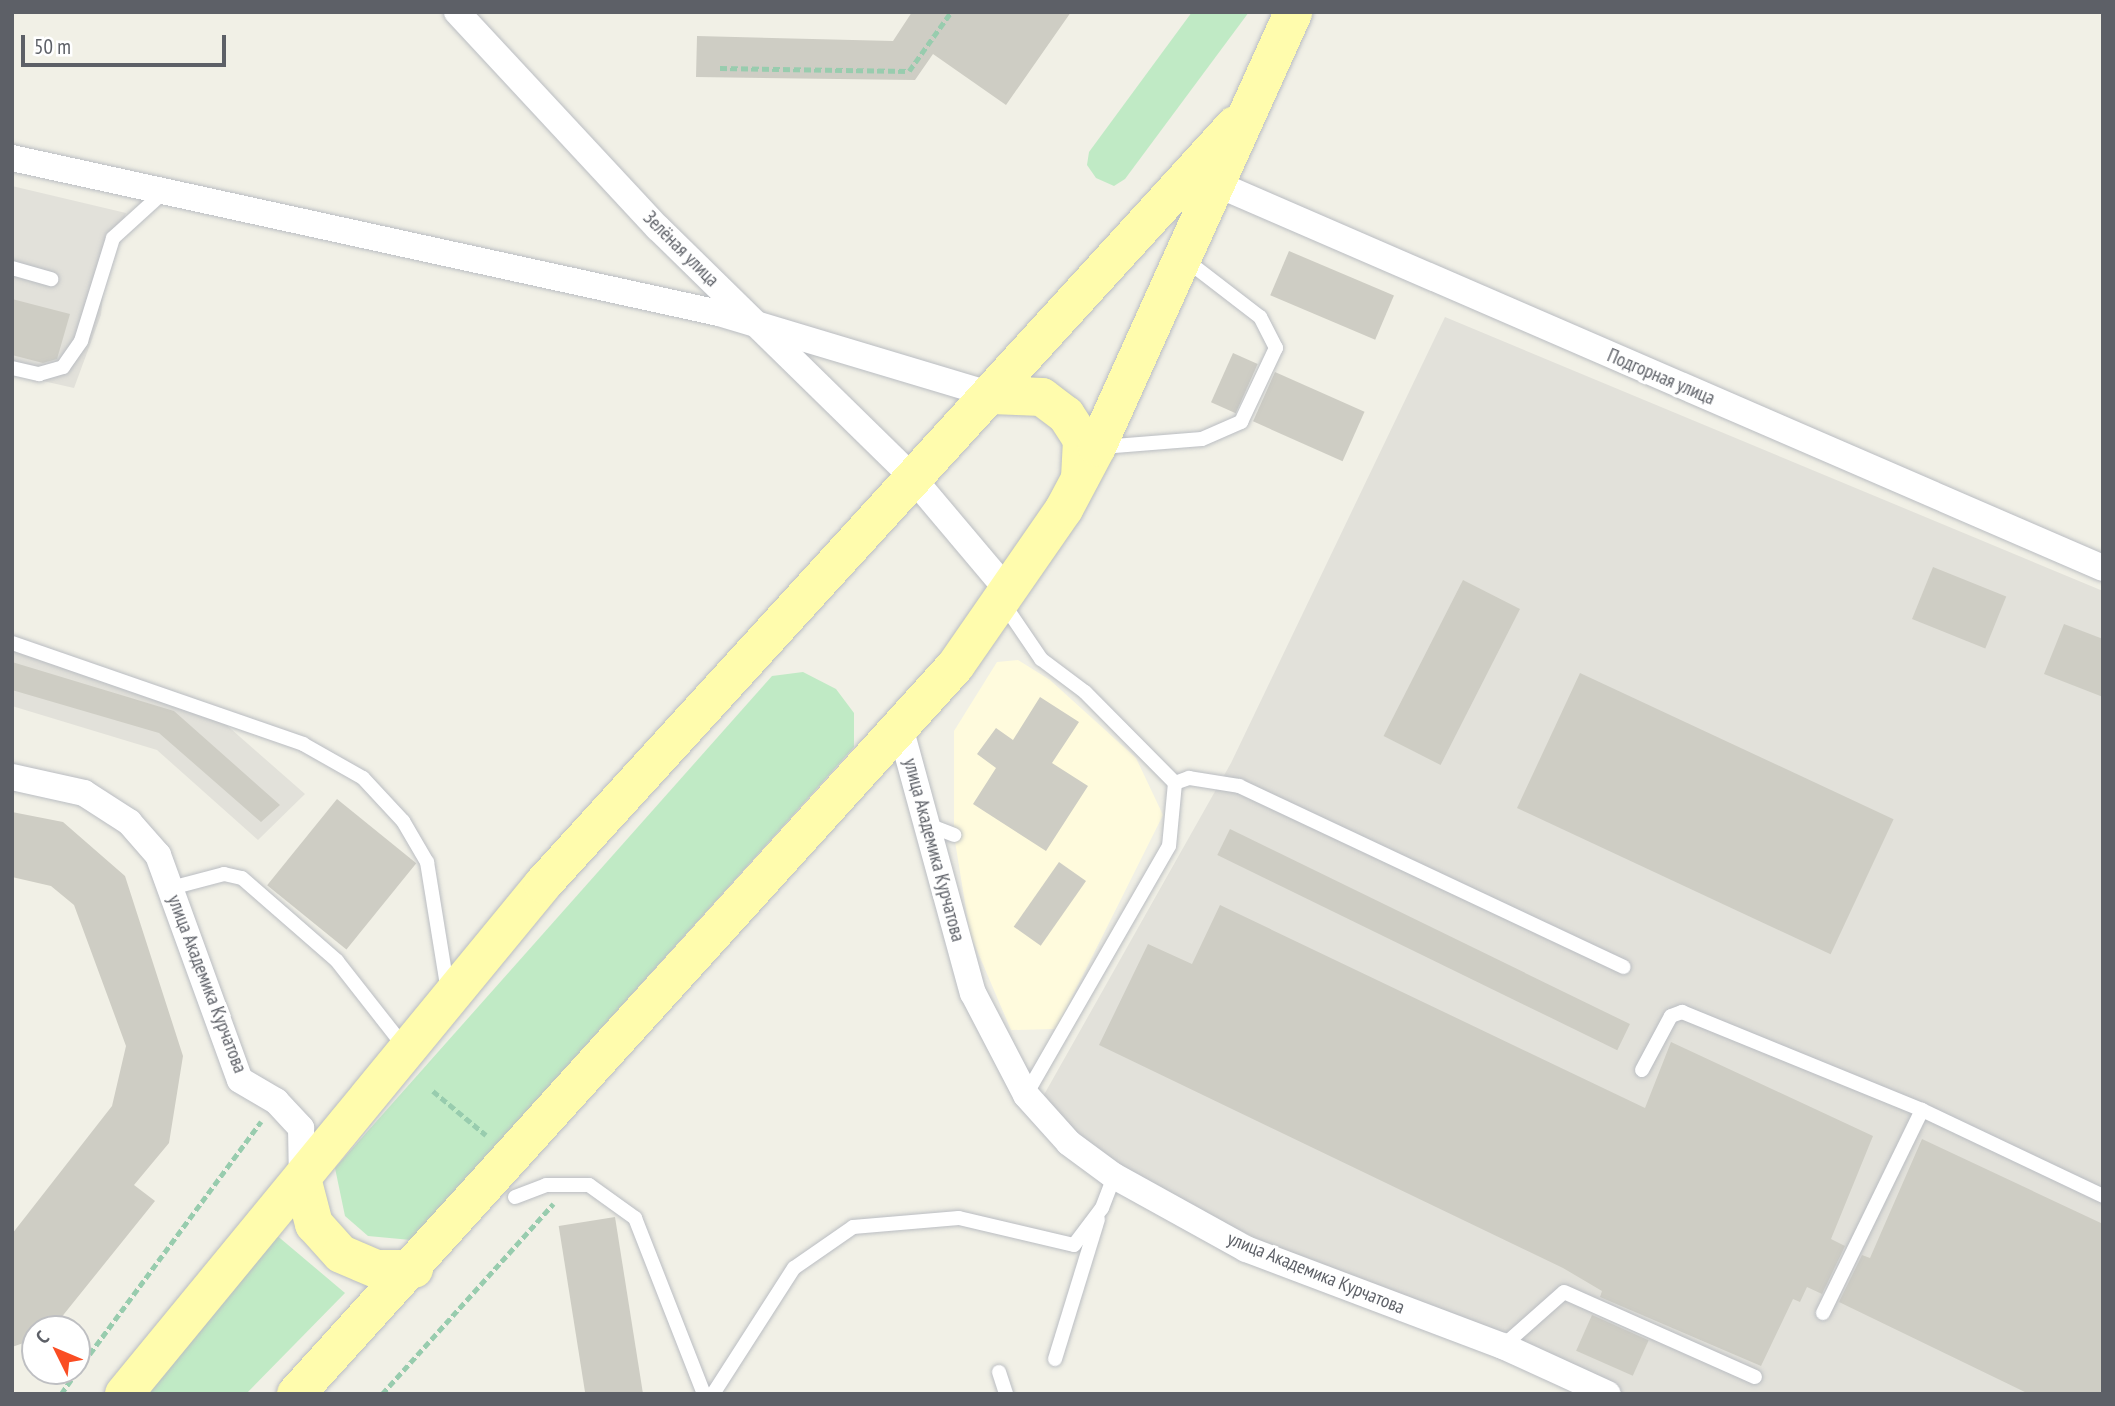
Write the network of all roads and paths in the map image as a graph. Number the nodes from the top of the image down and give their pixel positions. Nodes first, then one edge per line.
1 (457, 12) edge
2 (951, 12) edge
3 (1293, 12) edge
4 (720, 68) dead end
5 (1255, 102) junction
6 (12, 158) edge
7 (1219, 185) junction
8 (167, 189) junction
9 (1186, 260) junction
10 (12, 268) edge
11 (51, 279) dead end
12 (755, 322) junction
13 (12, 368) edge
14 (992, 395) junction
15 (1088, 463) junction
16 (912, 477) junction
17 (2103, 568) edge
18 (1003, 595) junction
19 (12, 643) edge
20 (900, 727) junction
21 (12, 777) edge
22 (1175, 783) junction
23 (170, 888) junction
24 (1623, 967) dead end
25 (449, 998) junction
26 (407, 1050) junction
27 (1642, 1070) dead end
28 (1026, 1095) junction
29 (276, 1101) junction
30 (1922, 1110) junction
31 (1114, 1176) junction
32 (302, 1178) junction
33 (2103, 1196) edge
34 (515, 1197) dead end
35 (1101, 1208) junction
36 (414, 1269) junction
37 (1823, 1313) dead end
38 (1503, 1346) junction
39 (91, 1352) edge
40 (1055, 1359) dead end
41 (999, 1372) dead end
42 (1755, 1377) dead end
43 (124, 1394) edge
44 (296, 1394) edge
45 (704, 1394) edge
46 (713, 1394) edge
47 (1006, 1394) edge
48 (1608, 1394) edge

1 - 12 street, Зелёная улица
2 - 4 path
3 - 5 main road
5 - 7 main road
5 - 14 main road
6 - 8 street
7 - 9 main road
7 - 17 street, Подгорная улица
8 - 12 street
8 - 13 lane
9 - 15 main road
9 - 15 lane
10 - 11 lane
12 - 14 street
12 - 16 street, Зелёная улица
14 - 15 main road
14 - 16 main road
15 - 18 main road
16 - 18 street, Зелёная улица
16 - 25 main road
18 - 20 main road
18 - 22 lane
19 - 25 lane
20 - 28 street, улица Академика Курчатова
20 - 36 main road
21 - 23 street, улица Академика Курчатова
22 - 24 lane
22 - 28 lane
23 - 26 lane
23 - 29 street, улица Академика Курчатова
25 - 26 main road
26 - 32 main road
27 - 30 lane
28 - 31 street, улица Академика Курчатова
29 - 32 street, улица Академика Курчатова
29 - 39 path
30 - 33 lane
30 - 37 lane
31 - 35 lane
31 - 38 street, улица Академика Курчатова
32 - 36 main road, улица Академика Курчатова
32 - 43 main road
34 - 45 lane
35 - 40 lane
35 - 46 lane
36 - 44 main road
38 - 42 lane
38 - 48 street, улица Академика Курчатова
41 - 47 lane

